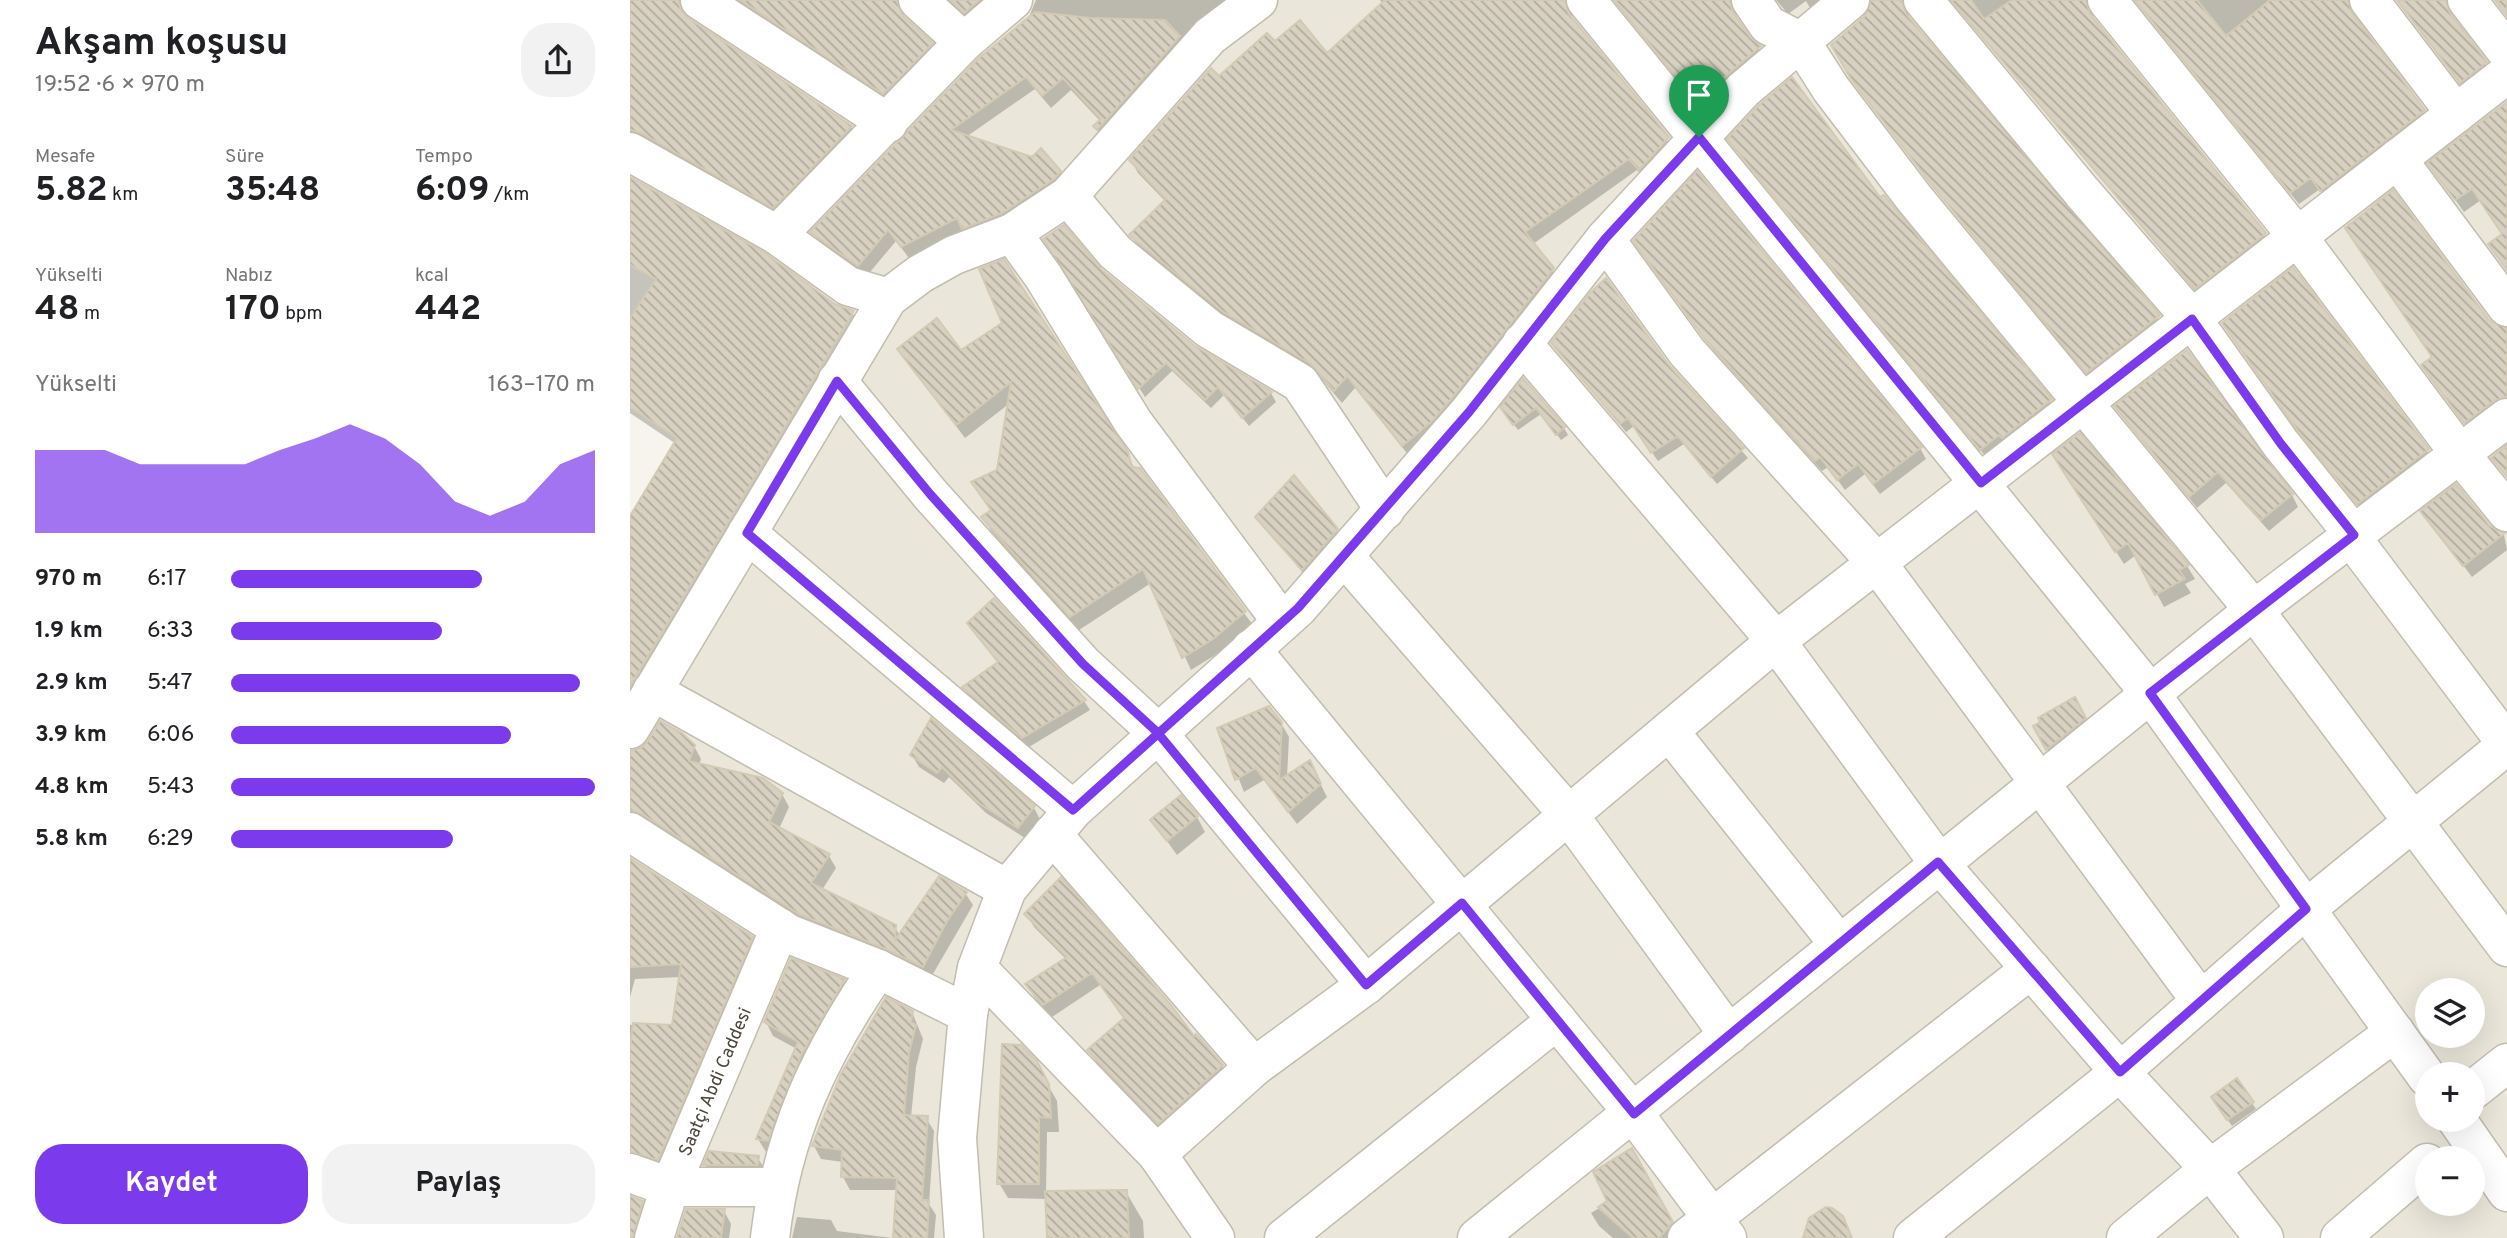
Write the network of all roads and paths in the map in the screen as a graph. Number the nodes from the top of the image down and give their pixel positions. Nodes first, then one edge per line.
1 (700, 0) edge
2 (918, 0) edge
3 (1013, 0) edge
4 (1258, 0) edge
5 (1586, 0) edge
6 (1751, 0) edge
7 (1850, 0) edge
8 (1923, 0) edge
9 (2107, 0) edge
10 (2369, 0) edge
11 (2467, 0) edge
12 (964, 42) junction
13 (1801, 42) junction
14 (2506, 71) edge
15 (2456, 114) junction
16 (888, 123) junction
17 (1699, 137) junction
18 (630, 152) edge
19 (2397, 159) junction
20 (1068, 196) junction
21 (1012, 233) junction
22 (777, 235) junction
23 (2297, 236) junction
24 (1605, 239) junction
25 (888, 298) junction
26 (2507, 307) edge
27 (2192, 319) junction
28 (1522, 343) junction
29 (837, 381) junction
30 (2081, 404) junction
31 (2507, 418) edge
32 (2460, 454) junction
33 (1981, 483) junction
34 (1385, 510) junction
35 (2507, 512) edge
36 (747, 533) junction
37 (2352, 536) junction
38 (1344, 556) junction
39 (1877, 563) junction
40 (2254, 610) junction
41 (1282, 622) junction
42 (1776, 641) junction
43 (1251, 649) junction
44 (652, 691) junction
45 (2150, 693) junction
46 (630, 729) edge
47 (1669, 731) junction
48 (1157, 732) junction
49 (2507, 745) edge
50 (2038, 782) junction
51 (1568, 814) junction
52 (2414, 821) junction
53 (1062, 822) junction
54 (630, 832) edge
55 (1938, 862) junction
56 (1007, 889) junction
57 (1462, 903) junction
58 (2306, 909) junction
59 (780, 928) junction
60 (1839, 944) junction
61 (2507, 947) edge
62 (977, 968) junction
63 (878, 969) junction
64 (2031, 969) junction
65 (1366, 985) junction
66 (2201, 1001) junction
67 (968, 1014) junction
68 (1557, 1020) junction
69 (2395, 1032) junction
70 (1729, 1035) junction
71 (2416, 1062) edge
72 (2507, 1063) edge
73 (1254, 1067) junction
74 (2120, 1072) junction
75 (2485, 1080) edge
76 (1634, 1114) junction
77 (2456, 1132) edge
78 (2465, 1132) edge
79 (2444, 1146) edge
80 (1157, 1154) junction
81 (2210, 1169) junction
82 (630, 1172) edge
83 (2415, 1173) edge
84 (670, 1187) junction
85 (776, 1187) junction
86 (2507, 1192) edge
87 (1708, 1231) edge
88 (654, 1238) edge
89 (770, 1238) edge
90 (964, 1238) edge
91 (1215, 1238) edge
92 (1284, 1238) edge
93 (1477, 1238) edge
94 (1913, 1238) edge
95 (2126, 1238) edge
96 (2264, 1238) edge
97 (2340, 1238) edge

1 - 16 street
2 - 12 street
3 - 12 street
4 - 20 street
5 - 17 street
6 - 13 street
7 - 13 street
8 - 27 street
9 - 23 street
10 - 15 street
11 - 14 street
12 - 16 street
13 - 17 street
13 - 30 street
14 - 15 street
15 - 19 street
16 - 22 street
17 - 24 street
17 - 33 street
18 - 22 street
19 - 23 street
19 - 26 street
20 - 21 street
20 - 34 street
21 - 25 street
21 - 41 street
22 - 25 street
23 - 27 street
23 - 32 street
24 - 28 street
24 - 39 street
25 - 29 street
27 - 30 street
27 - 37 street
28 - 34 street
28 - 42 street
29 - 36 street
29 - 48 street
30 - 33 street
30 - 40 street
31 - 32 street
32 - 35 street
32 - 37 street
33 - 39 street
33 - 45 street
34 - 38 street
36 - 44 street
36 - 53 street
37 - 40 street
37 - 49 street
38 - 41 street
38 - 51 street
39 - 42 street
39 - 50 street
40 - 45 street
40 - 52 street
41 - 43 street
42 - 47 street
42 - 55 street
43 - 48 street
43 - 57 street
44 - 46 street
44 - 56 street
45 - 50 street
45 - 58 street
47 - 51 street
47 - 60 street
48 - 53 street
48 - 65 street
49 - 52 street
50 - 55 street
50 - 66 street
51 - 57 street
51 - 70 street
52 - 58 street
52 - 61 street
53 - 56 street
53 - 73 street
54 - 59 street
55 - 60 street
55 - 64 street
56 - 62 street
57 - 65 street
57 - 68 street
58 - 66 street
58 - 69 street
59 - 63 street
59 - 84 street, Saatçi Abdi Caddesi
60 - 70 street
62 - 67 street
62 - 80 street
63 - 67 street
63 - 85 street
64 - 74 street
64 - 87 street
65 - 73 street
66 - 74 street
67 - 90 street
68 - 76 street
68 - 92 street
69 - 71 street
69 - 81 street
70 - 76 street
72 - 75 street
73 - 80 street
74 - 81 street
74 - 94 street
76 - 87 street
76 - 93 street
77 - 79 street
78 - 86 street
80 - 91 street
81 - 95 street
81 - 96 street
82 - 84 street
83 - 97 street
84 - 85 street
84 - 88 street, Saatçi Abdi Caddesi
85 - 89 street

